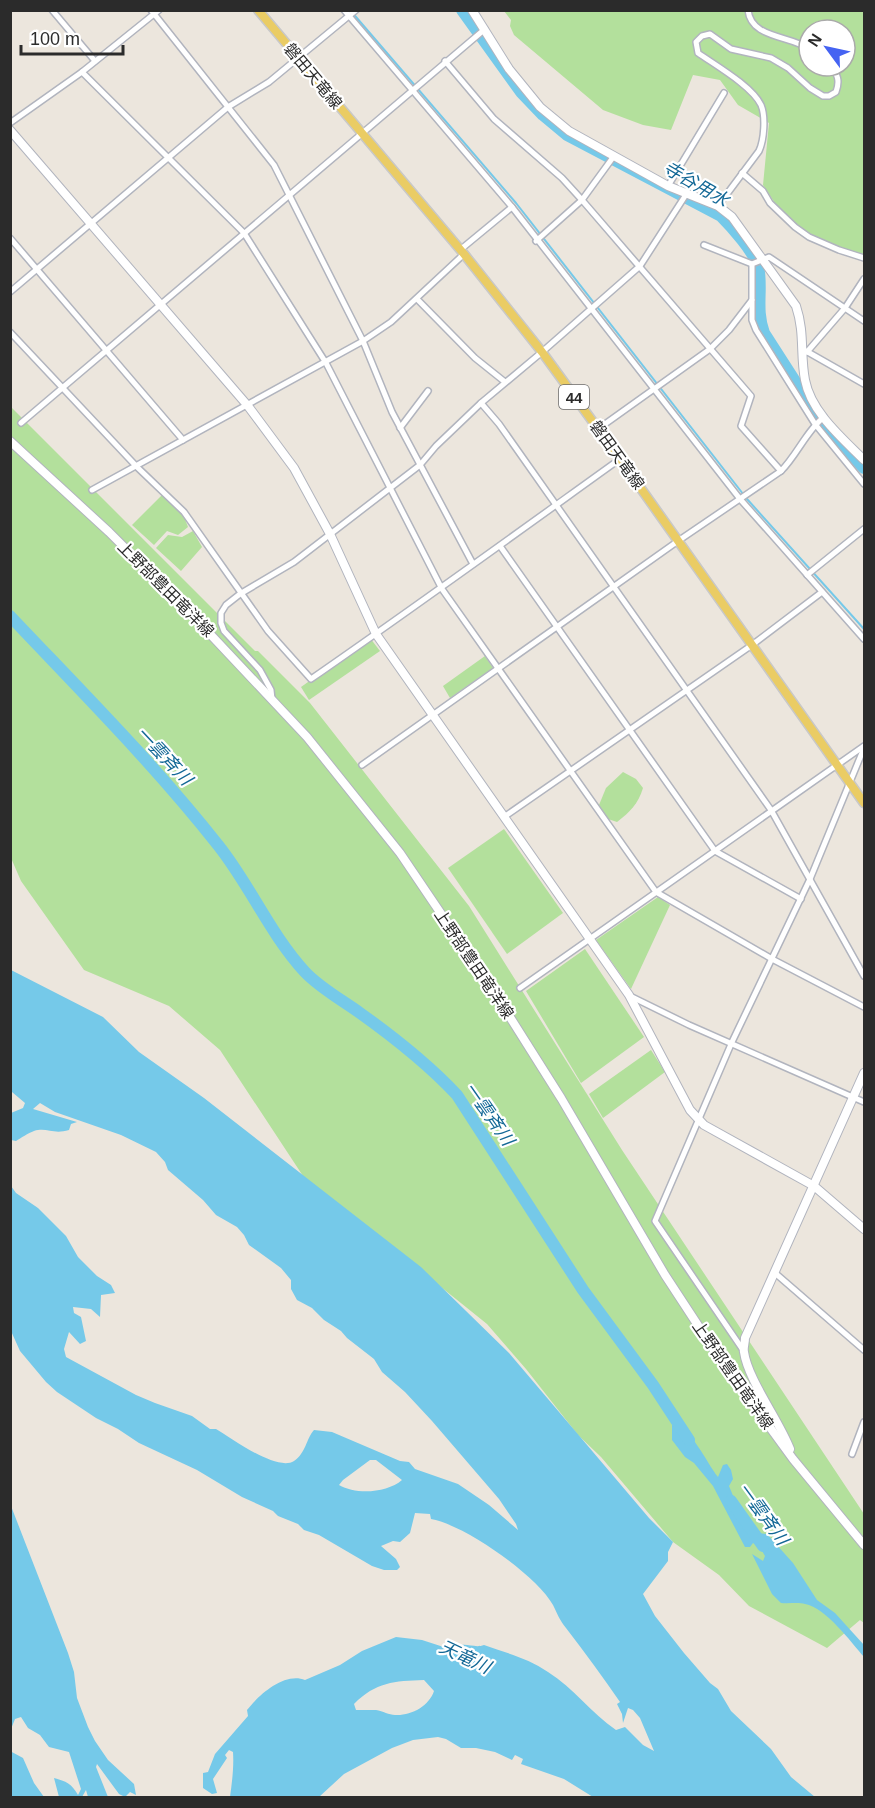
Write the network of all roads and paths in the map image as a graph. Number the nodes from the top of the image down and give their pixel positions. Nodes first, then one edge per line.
1 (52, 10) edge
2 (258, 10) edge
3 (344, 10) edge
4 (356, 10) edge
5 (472, 10) edge
6 (748, 10) edge
7 (154, 12) edge
8 (349, 16) junction
9 (485, 29) junction
10 (797, 42) edge
11 (299, 59) junction
12 (445, 61) junction
13 (95, 62) junction
14 (82, 72) junction
15 (797, 76) edge
16 (799, 78) edge
17 (837, 78) edge
18 (411, 90) junction
19 (724, 93) dead end
20 (228, 107) junction
21 (10, 123) edge
22 (10, 130) edge
23 (362, 132) junction
24 (614, 156) junction
25 (167, 158) junction
26 (742, 173) junction
27 (668, 186) junction
28 (687, 193) junction
29 (289, 194) junction
30 (582, 200) junction
31 (512, 207) junction
32 (718, 207) junction
33 (91, 223) junction
34 (244, 232) junction
35 (10, 238) edge
36 (536, 241) junction
37 (704, 245) dead end
38 (462, 252) junction
39 (864, 258) edge
40 (762, 259) junction
41 (752, 264) junction
42 (640, 266) junction
43 (37, 269) junction
44 (864, 279) edge
45 (10, 292) edge
46 (417, 299) junction
47 (752, 299) junction
48 (161, 304) junction
49 (845, 308) junction
50 (590, 309) junction
51 (864, 321) edge
52 (10, 332) edge
53 (363, 342) junction
54 (711, 349) junction
55 (105, 351) junction
56 (805, 351) junction
57 (542, 352) junction
58 (326, 363) junction
59 (505, 382) junction
60 (864, 384) edge
61 (62, 387) junction
62 (654, 390) junction
63 (428, 391) dead end
64 (481, 403) junction
65 (248, 406) junction
66 (824, 417) junction
67 (21, 423) dead end
68 (815, 424) junction
69 (400, 428) junction
70 (598, 429) junction
71 (183, 440) junction
72 (10, 441) edge
73 (620, 459) junction
74 (864, 460) edge
75 (420, 465) junction
76 (137, 467) junction
77 (781, 471) junction
78 (864, 483) edge
79 (388, 488) junction
80 (92, 490) dead end
81 (740, 499) junction
82 (555, 506) junction
83 (864, 529) edge
84 (330, 534) junction
85 (678, 541) junction
86 (500, 546) junction
87 (473, 564) junction
88 (807, 575) junction
89 (613, 587) junction
90 (442, 589) junction
91 (822, 592) junction
92 (240, 594) junction
93 (557, 627) junction
94 (376, 634) junction
95 (864, 639) edge
96 (752, 645) junction
97 (499, 667) junction
98 (685, 691) junction
99 (272, 699) junction
100 (431, 714) junction
101 (629, 729) junction
102 (864, 747) edge
103 (362, 765) dead end
104 (837, 765) junction
105 (570, 771) junction
106 (850, 782) junction
107 (864, 803) edge
108 (771, 810) junction
109 (504, 817) junction
110 (714, 851) junction
111 (810, 879) junction
112 (656, 892) junction
113 (801, 899) junction
114 (589, 939) junction
115 (772, 959) junction
116 (864, 976) edge
117 (520, 988) dead end
118 (628, 995) junction
119 (864, 1007) edge
120 (732, 1042) junction
121 (864, 1073) edge
122 (854, 1097) junction
123 (864, 1102) edge
124 (698, 1119) junction
125 (814, 1186) junction
126 (864, 1229) edge
127 (775, 1273) junction
128 (743, 1350) junction
129 (864, 1350) edge
130 (864, 1422) edge
131 (852, 1454) dead end
132 (793, 1459) junction
133 (864, 1545) edge

1 - 13 street
2 - 11 main road, 磐田天竜線 / 44
3 - 8 street
4 - 8 street
5 - 9 street
6 - 10 street
7 - 13 street
7 - 20 street
8 - 11 street
8 - 18 street
9 - 12 street
9 - 24 street
11 - 20 street
11 - 23 main road, 磐田天竜線 / 44
12 - 18 street
12 - 30 street
13 - 14 street
14 - 21 street
14 - 25 street
15 - 26 street
16 - 17 street
18 - 23 street
18 - 31 street
19 - 27 street
20 - 25 street
20 - 29 street
22 - 33 street
23 - 29 street
23 - 38 main road, 磐田天竜線 / 44
24 - 27 street
24 - 30 street
25 - 33 street
25 - 34 street
26 - 32 street
26 - 39 street
27 - 28 street
28 - 32 street
28 - 42 street
29 - 34 street
29 - 53 street
30 - 36 street
30 - 42 street
31 - 36 street
31 - 38 street
32 - 40 street
33 - 43 street
33 - 48 street
34 - 48 street
34 - 58 street
35 - 43 street
36 - 50 street
37 - 41 street
38 - 46 street
38 - 57 main road, 磐田天竜線 / 44
40 - 41 street
40 - 49 street
40 - 56 street
41 - 47 street
42 - 50 street
42 - 54 street
43 - 45 street
43 - 55 street
44 - 49 street
46 - 53 street
46 - 59 street
47 - 54 street
47 - 68 street
48 - 55 street
48 - 65 street
49 - 51 street
49 - 56 street
50 - 57 street
50 - 62 street
52 - 61 street
53 - 58 street
53 - 69 street
54 - 62 street
54 - 77 street
55 - 61 street
55 - 71 street
56 - 60 street
56 - 66 street
57 - 59 street
57 - 70 main road, 磐田天竜線 / 44
58 - 65 street
58 - 79 street
59 - 64 street
61 - 67 street
61 - 76 street
62 - 70 street
62 - 81 street
63 - 69 street
64 - 75 street
64 - 82 street
65 - 71 street
65 - 84 street
66 - 68 street
66 - 74 street
68 - 77 street
68 - 78 street
69 - 75 street
70 - 73 main road, 磐田天竜線 / 44
71 - 76 street
72 - 99 street, 上野部豊田竜洋線
73 - 82 street
73 - 85 main road, 磐田天竜線 / 44
75 - 79 street
75 - 87 street
76 - 80 street
76 - 92 street
77 - 81 street
79 - 84 street
79 - 90 street
81 - 85 street
81 - 88 street
82 - 86 street
82 - 89 street
83 - 88 street
84 - 92 street
84 - 94 street
85 - 89 street
85 - 96 main road, 磐田天竜線 / 44
86 - 87 street
86 - 93 street
87 - 90 street
88 - 91 street
89 - 93 street
89 - 98 street
90 - 94 street
90 - 97 street
91 - 95 street
91 - 96 street
92 - 94 street
92 - 99 street
93 - 97 street
93 - 101 street
94 - 100 street
96 - 98 street
96 - 104 main road, 磐田天竜線 / 44
97 - 100 street
97 - 105 street
98 - 101 street
98 - 108 street
99 - 132 street, 上野部豊田竜洋線
100 - 103 street
100 - 109 street
101 - 105 street
101 - 110 street
102 - 104 street
102 - 106 street
104 - 106 main road, 磐田天竜線 / 44
104 - 108 street
105 - 109 street
105 - 112 street
106 - 107 main road, 磐田天竜線 / 44
106 - 111 street
108 - 110 street
108 - 111 street
109 - 114 street
110 - 112 street
110 - 113 street
111 - 113 street
111 - 116 street
112 - 114 street
112 - 115 street
113 - 115 street
114 - 117 street
114 - 118 street
115 - 119 street
115 - 120 street
118 - 120 street
118 - 124 street
120 - 122 street
120 - 124 street
121 - 122 street
122 - 123 street
122 - 125 street
124 - 125 street
124 - 128 street
125 - 126 street
125 - 127 street
127 - 128 street
127 - 129 street
128 - 132 street
130 - 131 street
132 - 133 street, 上野部豊田竜洋線

